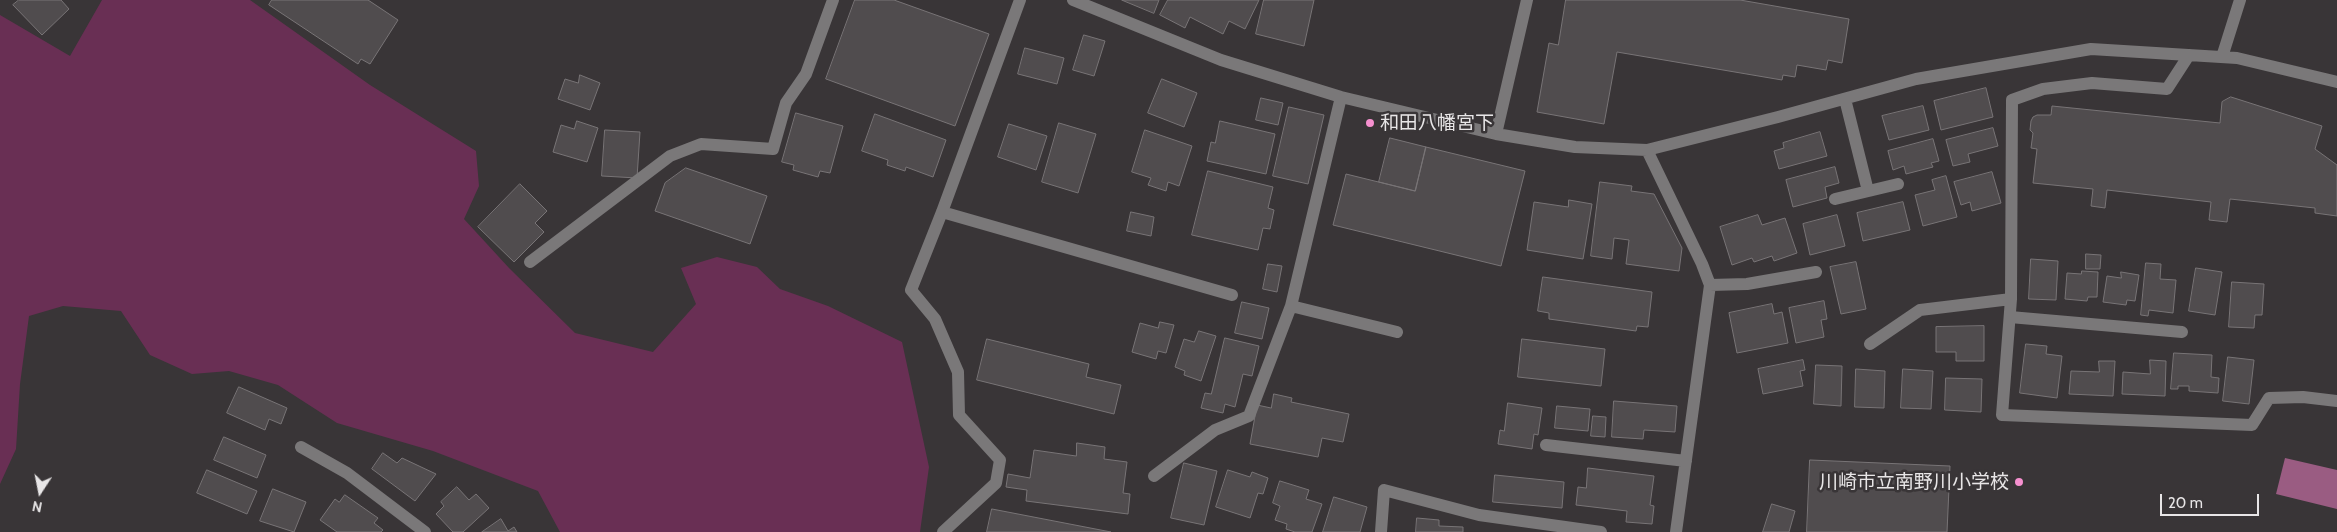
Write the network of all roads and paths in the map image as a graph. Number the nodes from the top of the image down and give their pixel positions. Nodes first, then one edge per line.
1 (833, 0) edge
2 (1020, 0) edge
3 (1073, 0) edge
4 (1527, 0) edge
5 (2240, 0) edge
6 (2189, 55) junction
7 (2222, 57) junction
8 (2337, 82) edge
9 (1341, 96) junction
10 (1845, 99) junction
11 (1496, 134) junction
12 (1647, 150) junction
13 (1898, 184) dead end
14 (1868, 191) junction
15 (1835, 199) dead end
16 (942, 212) junction
17 (530, 262) dead end
18 (1816, 272) dead end
19 (1710, 285) junction
20 (1232, 295) dead end
21 (2011, 299) junction
22 (1291, 306) junction
23 (2010, 317) junction
24 (1397, 332) dead end
25 (2182, 332) dead end
26 (1870, 344) dead end
27 (2337, 401) edge
28 (1546, 445) dead end
29 (300, 447) dead end
30 (1686, 461) junction
31 (1154, 476) dead end
32 (425, 532) edge
33 (944, 532) edge
34 (1381, 532) edge
35 (1601, 532) edge
36 (1676, 532) edge

1 - 17 street
2 - 16 street
3 - 9 street
4 - 11 street
5 - 7 street
6 - 7 street
6 - 10 street
6 - 21 street
7 - 8 street
9 - 11 street
9 - 22 street
10 - 12 street
10 - 14 street
11 - 12 street
12 - 19 street
13 - 14 street
14 - 15 street
16 - 20 street
16 - 33 street
18 - 19 street
19 - 30 street
21 - 23 street
21 - 26 street
22 - 24 street
22 - 31 street
23 - 25 street
23 - 27 street
28 - 30 street
29 - 32 street
30 - 36 street
34 - 35 street

